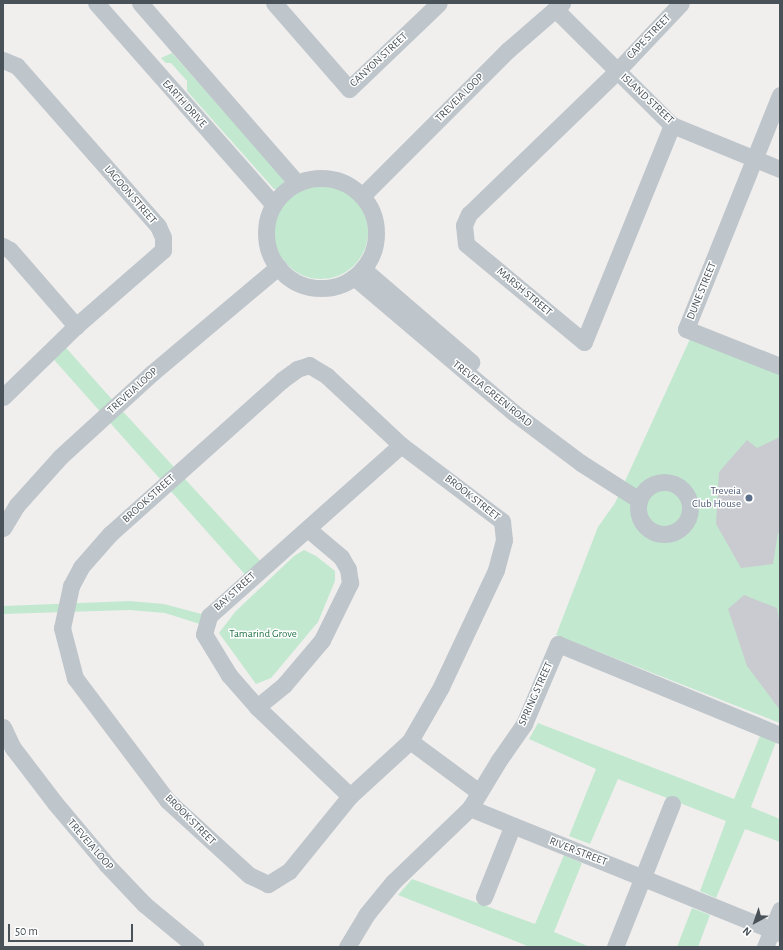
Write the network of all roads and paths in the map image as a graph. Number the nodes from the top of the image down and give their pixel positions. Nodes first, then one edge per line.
1 (96, 3) edge
2 (140, 3) edge
3 (274, 3) edge
4 (439, 3) edge
5 (681, 3) edge
6 (558, 6) edge
7 (3, 60) edge
8 (617, 70) junction
9 (780, 95) edge
10 (672, 125) junction
11 (755, 159) junction
12 (780, 169) edge
13 (297, 183) junction
14 (362, 196) junction
15 (273, 204) junction
16 (3, 246) edge
17 (278, 267) junction
18 (358, 273) junction
19 (76, 326) junction
20 (780, 366) edge
21 (3, 397) edge
22 (401, 445) junction
23 (642, 494) dead end
24 (3, 528) edge
25 (308, 529) junction
26 (257, 707) junction
27 (3, 727) edge
28 (780, 736) edge
29 (410, 741) junction
30 (479, 792) junction
31 (350, 796) junction
32 (672, 804) dead end
33 (470, 808) junction
34 (512, 827) junction
35 (643, 878) junction
36 (484, 897) dead end
37 (780, 910) edge
38 (776, 932) edge
39 (196, 947) edge
40 (347, 947) edge
41 (615, 947) edge
42 (765, 947) edge

1 - 15 street, EARTH DRIVE
2 - 13 street
3 - 4 street, CANYON STREET
5 - 8 street, CAPE STREET
6 - 8 street, ISLAND STREET
6 - 14 street, TREVEIA LOOP
7 - 19 street, LAGOON STREET
8 - 10 street, ISLAND STREET
8 - 10 street, MARSH STREET
9 - 11 street
10 - 11 street, ISLAND STREET
11 - 12 street, ISLAND STREET
11 - 20 street, DUNE STREET
13 - 14 street
13 - 15 street
14 - 18 street
15 - 17 street
16 - 19 street
17 - 18 street
17 - 24 street, TREVEIA LOOP
18 - 23 street, TREVEIA GREEN ROAD
19 - 21 street, LAGOON STREET
22 - 25 street, BAY STREET
22 - 29 street, BROOK STREET
22 - 31 street, BROOK STREET
25 - 26 street
25 - 26 street, BAY STREET
26 - 31 street, BAY STREET
27 - 39 street, TREVEIA LOOP
28 - 30 street, SPRING STREET
29 - 30 street
29 - 31 street, BROOK STREET
30 - 33 street, SPRING STREET
32 - 35 street
33 - 34 street, RIVER STREET
33 - 40 street, SPRING STREET
34 - 35 street, RIVER STREET
34 - 36 street
35 - 38 street, RIVER STREET
35 - 41 street
37 - 38 street
38 - 42 street

